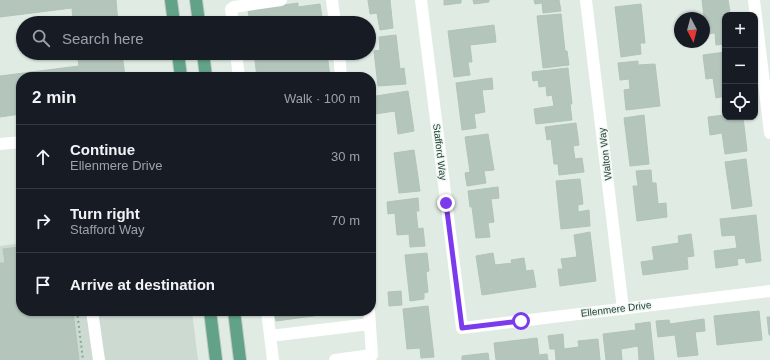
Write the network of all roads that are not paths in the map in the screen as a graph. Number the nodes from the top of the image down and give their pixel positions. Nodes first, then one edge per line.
1 (171, 0) edge
2 (196, 0) edge
3 (281, 0) edge
4 (332, 0) edge
5 (421, 0) edge
6 (586, 0) edge
7 (754, 0) edge
8 (173, 16) edge
9 (198, 16) edge
10 (232, 16) edge
11 (334, 16) edge
12 (179, 60) edge
13 (204, 60) edge
14 (237, 60) edge
15 (340, 60) edge
16 (180, 72) edge
17 (205, 72) edge
18 (238, 72) edge
19 (341, 72) edge
20 (770, 134) edge
21 (16, 142) edge
22 (0, 144) edge
23 (770, 291) edge
24 (623, 309) junction
25 (93, 316) edge
26 (211, 316) edge
27 (235, 316) edge
28 (268, 316) edge
29 (369, 316) edge
30 (370, 324) junction
31 (462, 328) joint
32 (270, 336) junction
33 (99, 360) edge
34 (216, 360) edge
35 (240, 360) edge
36 (273, 360) edge
37 (335, 360) edge

1 - 8 main road
2 - 9 main road
3 - 10 street
4 - 11 street
5 - 31 street, Stafford Way
6 - 24 street, Walton Way
7 - 20 street
12 - 16 main road
13 - 17 main road
14 - 18 street
15 - 19 street
21 - 22 street
23 - 24 street, Ellenmere Drive
24 - 31 street, Ellenmere Drive
25 - 33 street
26 - 34 main road
27 - 35 main road
28 - 32 street
29 - 30 street
30 - 32 street
30 - 37 street
32 - 36 street

